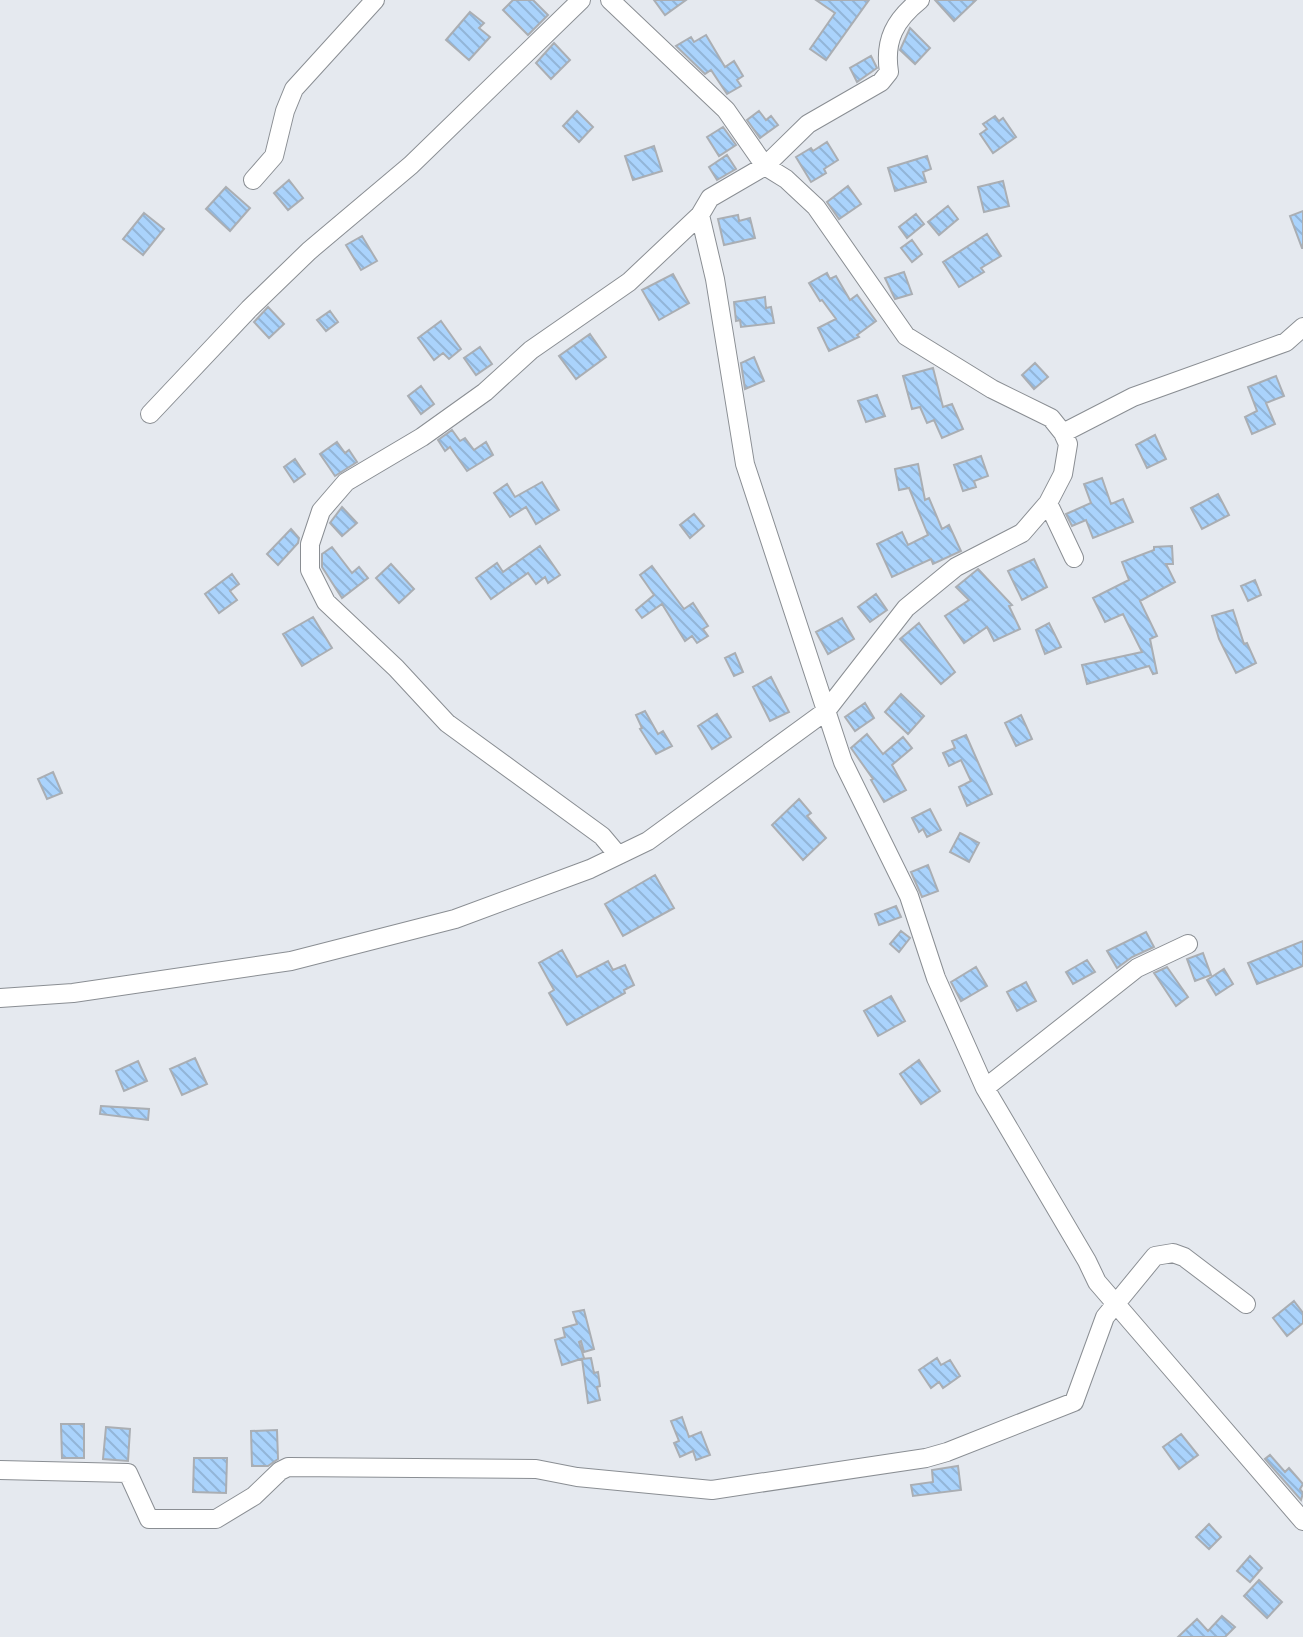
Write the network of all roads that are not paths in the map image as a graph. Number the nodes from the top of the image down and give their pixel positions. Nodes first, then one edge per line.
1 (375, 0) edge
2 (581, 0) edge
3 (610, 0) edge
4 (920, 0) edge
5 (765, 166) junction
6 (253, 180) dead end
7 (700, 215) junction
8 (1303, 327) edge
9 (150, 414) dead end
10 (1063, 433) junction
11 (1048, 503) junction
12 (1074, 558) dead end
13 (826, 711) junction
14 (618, 855) junction
15 (1188, 944) dead end
16 (0, 998) edge
17 (985, 1088) junction
18 (1115, 1304) junction
19 (1246, 1304) dead end
20 (0, 1470) edge
21 (1303, 1521) edge

1 - 6 street
2 - 9 street
3 - 5 street
4 - 5 street
5 - 7 street
5 - 10 street
7 - 13 street
7 - 14 street
8 - 10 street
10 - 11 street
11 - 12 street
11 - 13 street
13 - 14 street
13 - 17 street
14 - 16 street
15 - 17 street
17 - 18 street
18 - 19 street
18 - 20 street
18 - 21 street

